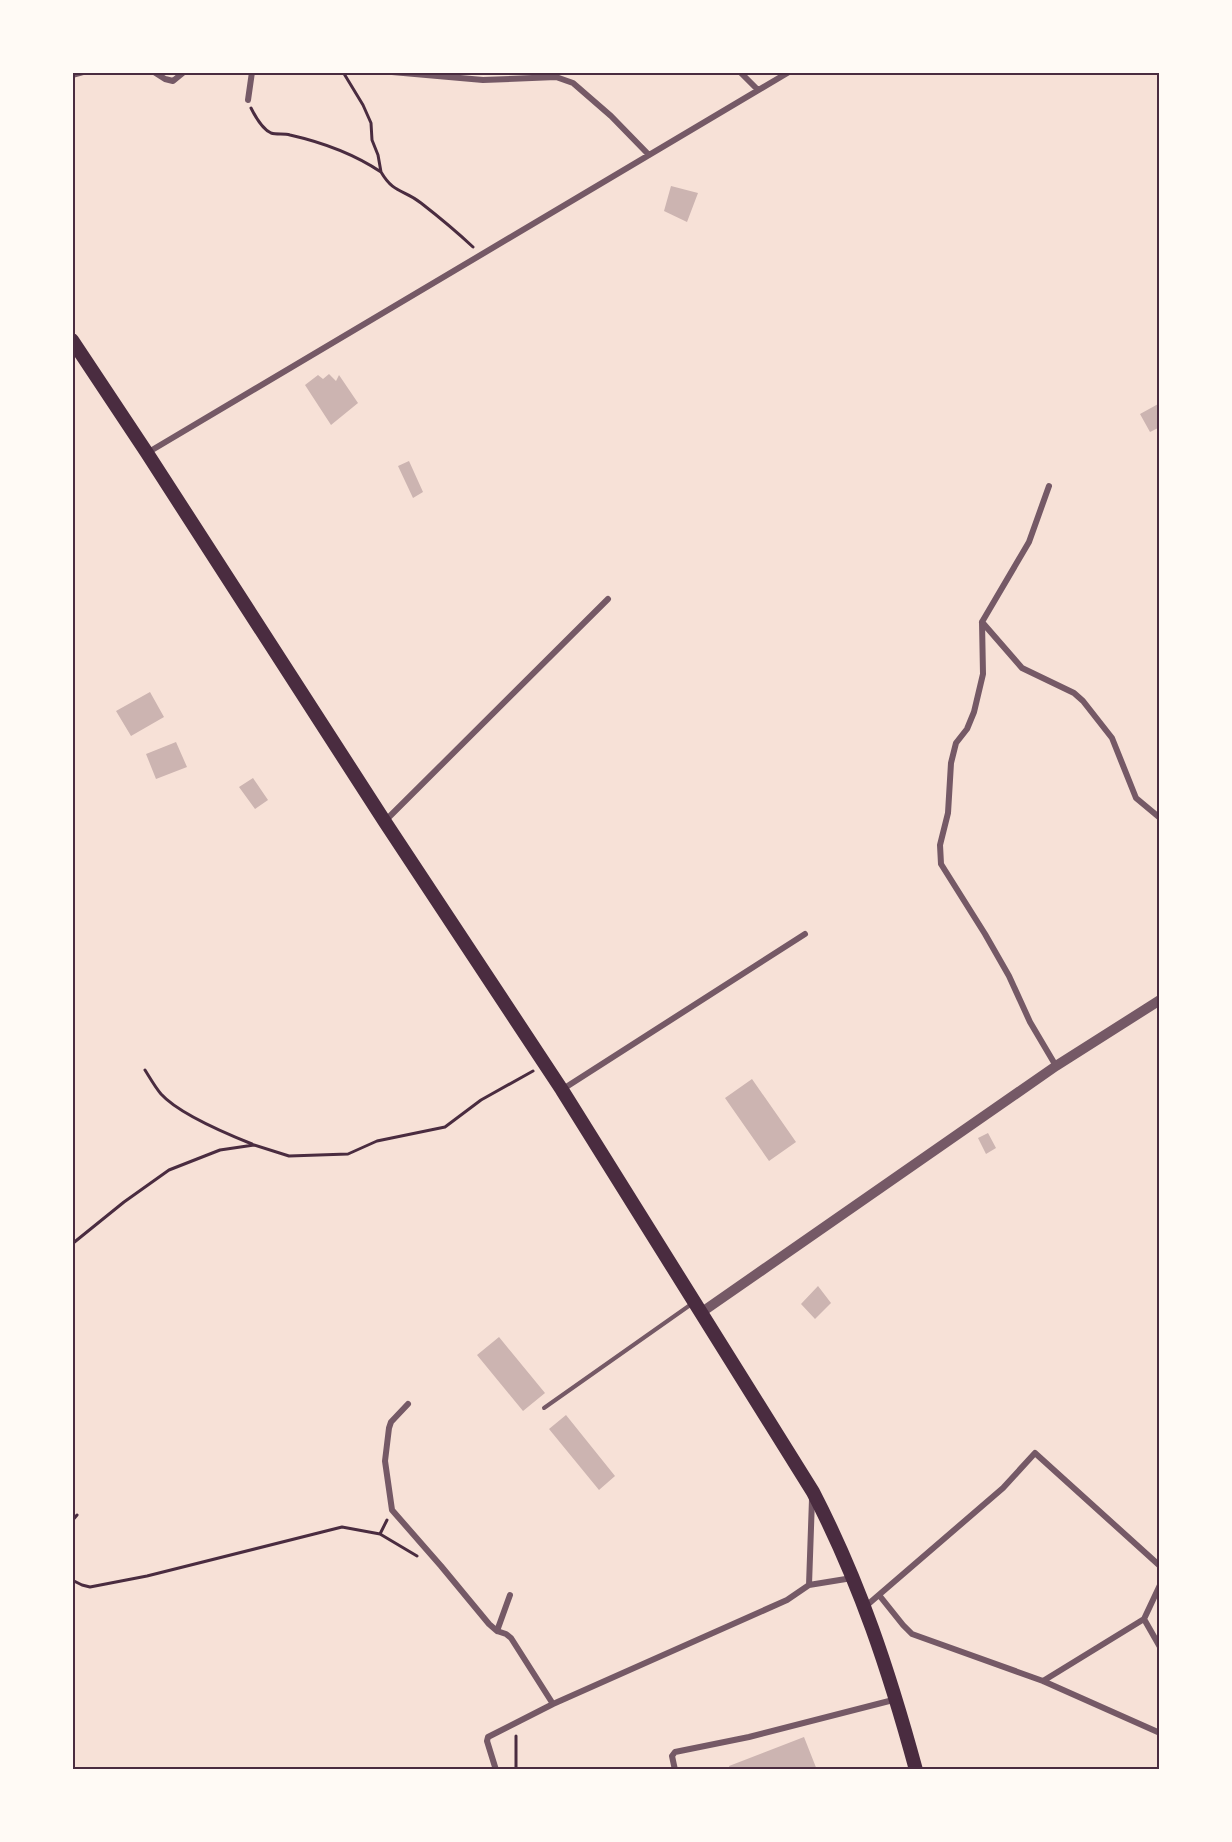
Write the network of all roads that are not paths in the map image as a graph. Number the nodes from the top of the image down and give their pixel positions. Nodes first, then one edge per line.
1 (83, 72) edge
2 (154, 72) edge
3 (184, 72) edge
4 (252, 72) edge
5 (392, 72) edge
6 (740, 72) edge
7 (789, 72) edge
8 (73, 74) edge
9 (758, 90) junction
10 (248, 100) road end
11 (649, 155) junction
12 (72, 340) edge
13 (147, 453) junction
14 (1049, 486) dead end
15 (608, 599) dead end
16 (982, 622) junction
17 (1160, 818) edge
18 (385, 822) junction
19 (805, 933) dead end
20 (1160, 1000) edge
21 (1056, 1066) junction
22 (562, 1090) junction
23 (699, 1307) junction
24 (408, 1404) dead end
25 (544, 1408) dead end
26 (813, 1492) junction
27 (1160, 1566) edge
28 (854, 1578) junction
29 (809, 1585) junction
30 (1160, 1585) edge
31 (510, 1595) dead end
32 (879, 1595) junction
33 (866, 1606) junction
34 (1144, 1619) junction
35 (497, 1631) junction
36 (1160, 1647) edge
37 (1043, 1681) junction
38 (897, 1699) junction
39 (553, 1704) junction
40 (1160, 1733) edge
41 (495, 1769) edge
42 (675, 1770) edge
43 (916, 1770) edge

1 - 8 street
2 - 3 street
4 - 10 street
5 - 11 street
6 - 9 street
7 - 9 street
9 - 11 street
11 - 13 street
12 - 13 highway
13 - 18 highway
14 - 16 street
15 - 18 street
16 - 17 street
16 - 21 street
18 - 22 highway
19 - 22 street
20 - 21 street
21 - 23 street
22 - 23 highway
23 - 25 lane
23 - 26 highway
24 - 35 street
26 - 28 highway
26 - 29 street
27 - 32 street
28 - 29 street
28 - 33 highway
29 - 39 street
30 - 34 street
31 - 35 street
32 - 33 street
32 - 37 street
33 - 38 highway
34 - 36 street
34 - 37 street
35 - 39 street
37 - 40 street
38 - 42 street
38 - 43 highway
39 - 41 street

